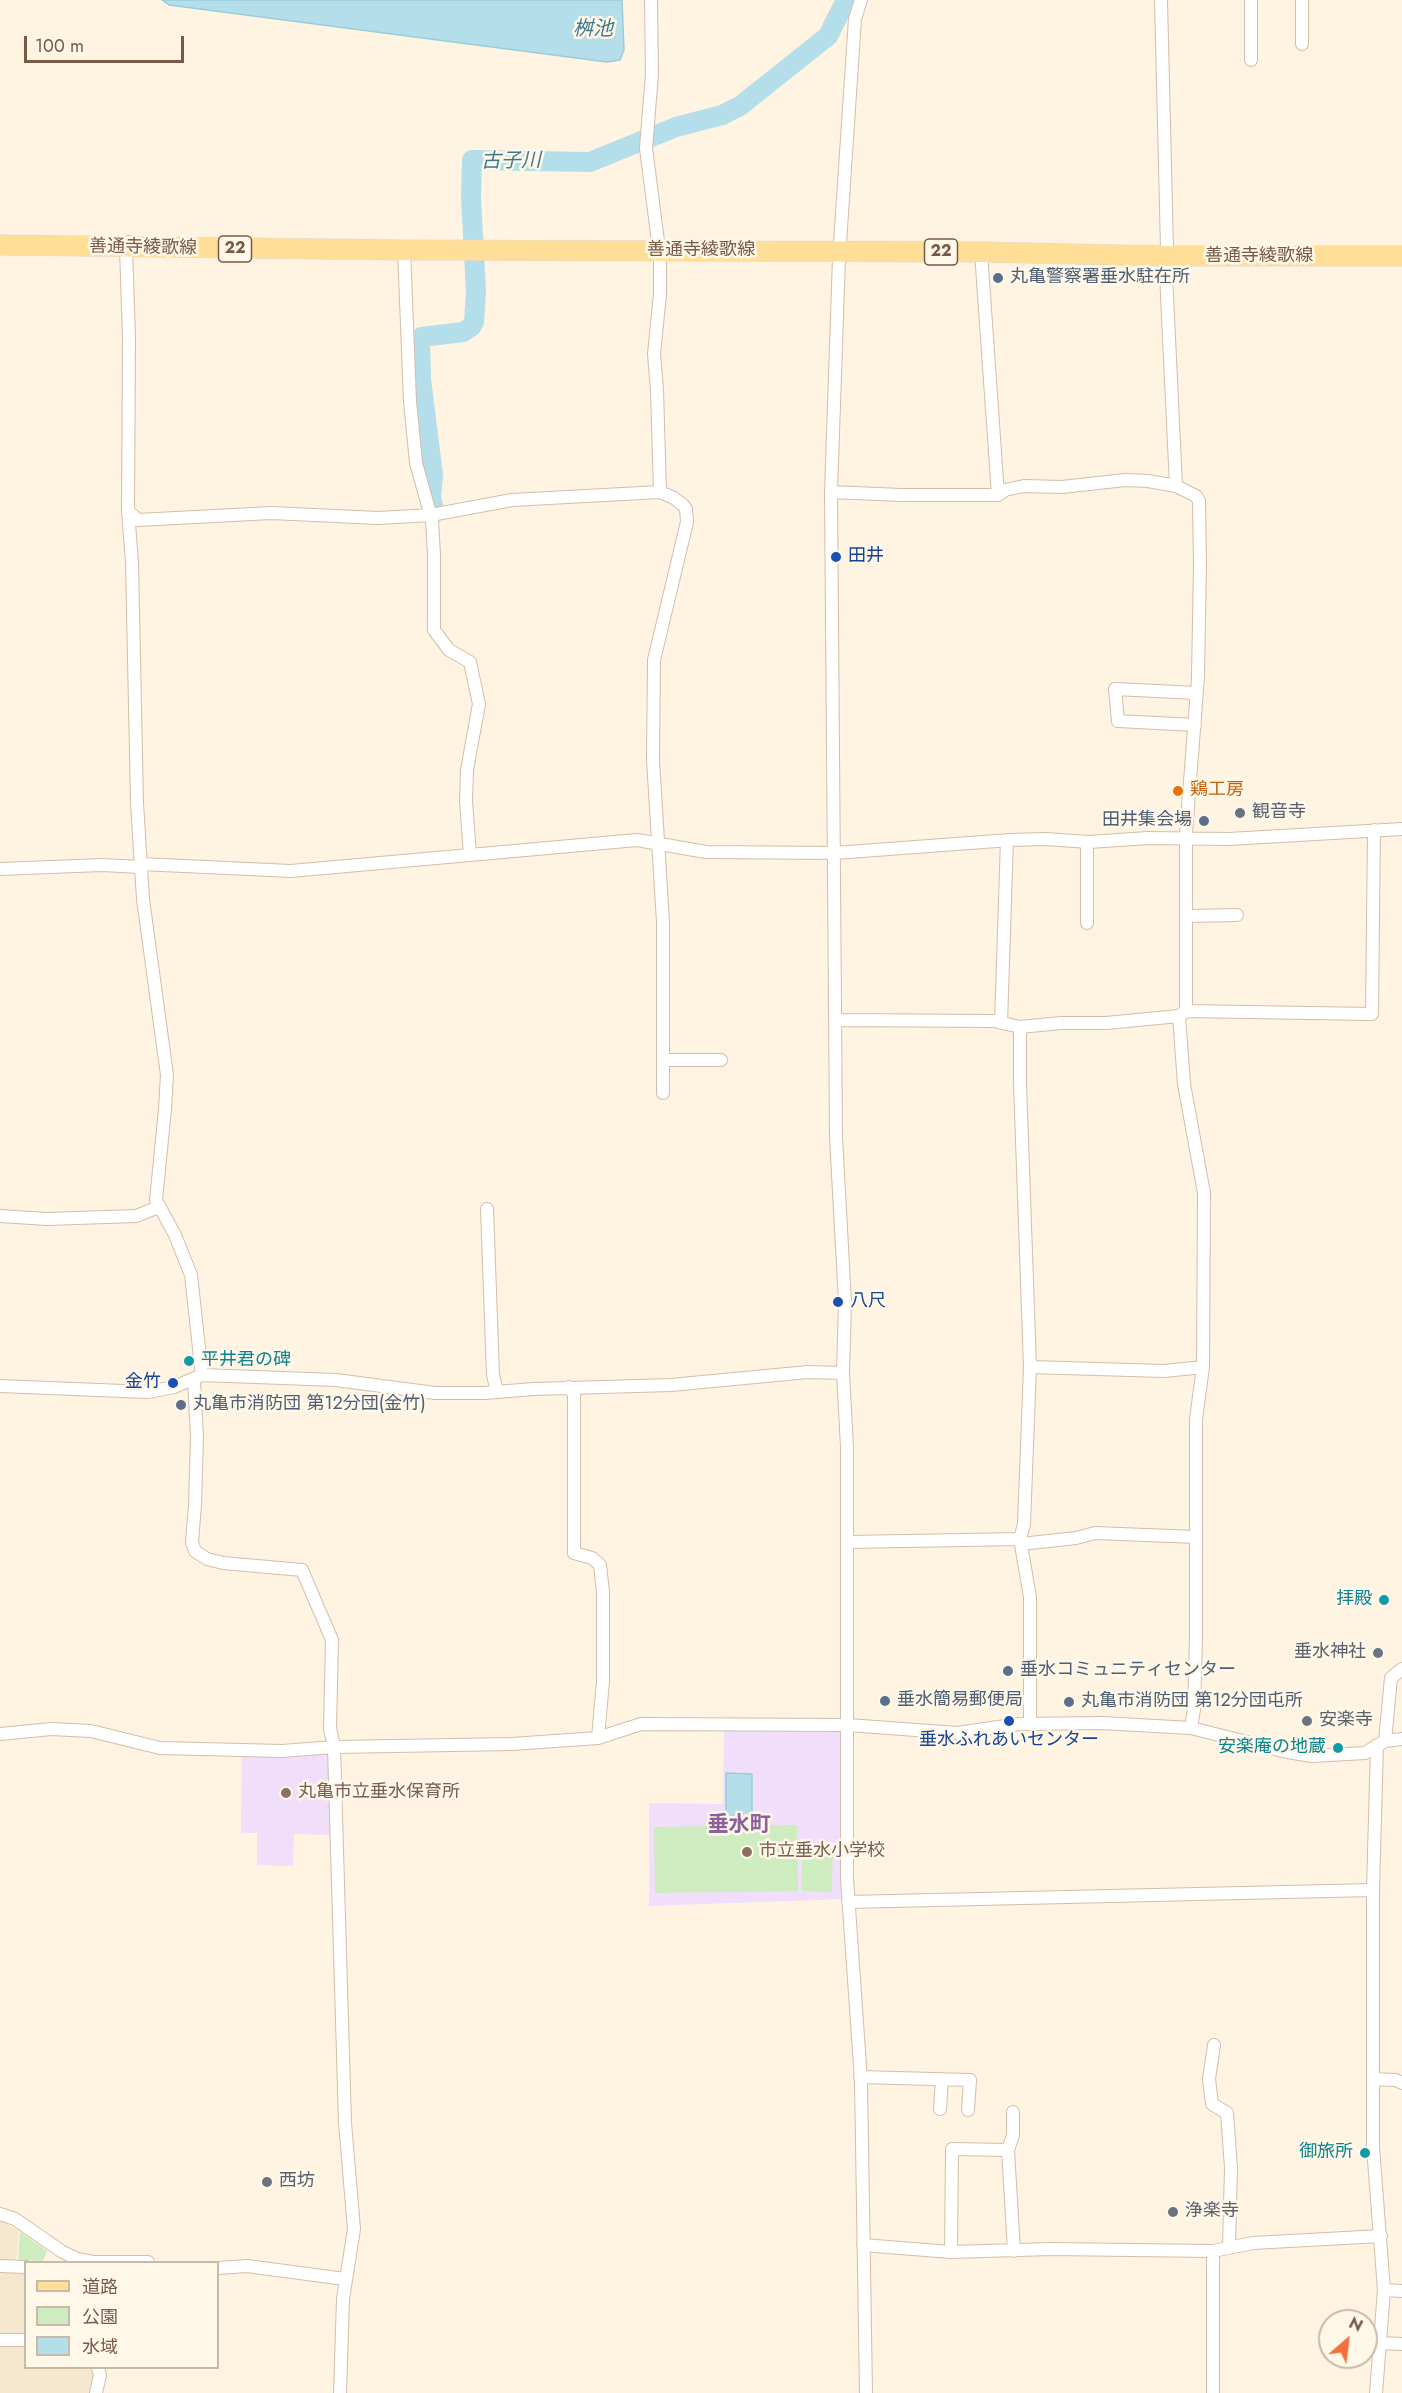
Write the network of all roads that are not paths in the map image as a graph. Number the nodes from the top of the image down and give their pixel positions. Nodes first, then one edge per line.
1 (651, 0) edge
2 (861, 0) edge
3 (1161, 0) edge
4 (1251, 0) edge
5 (1302, 0) edge
6 (1302, 44) dead end
7 (1251, 60) dead end
8 (128, 244) junction
9 (0, 245) edge
10 (404, 250) junction
11 (660, 250) junction
12 (841, 252) junction
13 (981, 252) junction
14 (1162, 256) junction
15 (1402, 256) edge
16 (1176, 486) junction
17 (660, 492) junction
18 (831, 492) junction
19 (998, 495) junction
20 (128, 511) junction
21 (431, 514) junction
22 (1197, 693) junction
23 (1195, 725) junction
24 (1402, 829) edge
25 (1374, 830) junction
26 (1187, 839) junction
27 (1007, 840) junction
28 (659, 842) junction
29 (1086, 842) junction
30 (834, 853) junction
31 (470, 855) junction
32 (141, 866) junction
33 (0, 868) edge
34 (1237, 915) dead end
35 (1187, 916) junction
36 (1087, 923) dead end
37 (1183, 1014) junction
38 (836, 1020) junction
39 (1001, 1023) junction
40 (1020, 1027) junction
41 (663, 1060) junction
42 (721, 1060) dead end
43 (663, 1093) dead end
44 (159, 1207) junction
45 (487, 1209) dead end
46 (0, 1216) edge
47 (1030, 1367) junction
48 (1203, 1367) junction
49 (843, 1373) junction
50 (198, 1377) junction
51 (0, 1386) edge
52 (568, 1387) junction
53 (497, 1391) junction
54 (1196, 1537) junction
55 (1021, 1541) junction
56 (847, 1542) junction
57 (1402, 1669) edge
58 (1030, 1724) junction
59 (848, 1725) junction
60 (1191, 1728) junction
61 (0, 1734) edge
62 (598, 1738) junction
63 (1402, 1739) edge
64 (1381, 1743) junction
65 (334, 1748) junction
66 (1373, 1890) junction
67 (848, 1902) junction
68 (1214, 2045) dead end
69 (860, 2077) junction
70 (942, 2079) junction
71 (1373, 2079) junction
72 (1402, 2083) edge
73 (940, 2109) dead end
74 (968, 2110) dead end
75 (1013, 2112) dead end
76 (1008, 2150) junction
77 (0, 2214) edge
78 (1381, 2236) junction
79 (863, 2245) junction
80 (1229, 2247) junction
81 (1014, 2251) junction
82 (1213, 2251) junction
83 (951, 2252) junction
84 (76, 2261) edge
85 (0, 2266) edge
86 (24, 2267) edge
87 (219, 2268) edge
88 (345, 2279) junction
89 (1384, 2290) junction
90 (1402, 2291) edge
91 (0, 2340) edge
92 (24, 2340) edge
93 (1379, 2343) junction
94 (1402, 2344) edge
95 (99, 2369) edge
96 (96, 2393) edge
97 (340, 2393) edge
98 (866, 2393) edge
99 (1213, 2393) edge
100 (1376, 2393) edge

1 - 11 street
2 - 12 street
3 - 14 street
4 - 7 street
5 - 6 street
8 - 9 main road, 善通寺綾歌線 / 22
8 - 10 main road, 善通寺綾歌線 / 22
8 - 20 street
10 - 11 main road, 善通寺綾歌線 / 22
10 - 21 street
11 - 12 main road, 善通寺綾歌線 / 22
11 - 17 street
12 - 13 main road, 善通寺綾歌線 / 22
12 - 18 street
13 - 14 main road, 善通寺綾歌線 / 22
13 - 19 street
14 - 15 main road, 善通寺綾歌線 / 22
14 - 16 street
16 - 19 street
16 - 22 street
17 - 21 street
17 - 28 street
18 - 19 street
18 - 30 street
20 - 21 street
20 - 32 street
21 - 31 street
22 - 23 street
22 - 23 street
23 - 26 street
24 - 25 street
25 - 26 street
25 - 37 street
26 - 29 street
26 - 35 street
27 - 29 street
27 - 30 street
27 - 39 street
28 - 30 street
28 - 31 street
28 - 41 street
29 - 36 street
30 - 38 street
31 - 32 street
32 - 33 street
32 - 44 street
34 - 35 street
35 - 37 street
37 - 40 street
37 - 48 street
38 - 39 street
38 - 49 street
39 - 40 street
40 - 47 street
41 - 42 street
41 - 43 street
44 - 46 street
44 - 50 street
45 - 53 street
47 - 48 street
47 - 55 street
48 - 54 street
49 - 52 street
49 - 56 street
50 - 51 street
50 - 53 street
50 - 65 street
52 - 53 street
52 - 62 street
54 - 55 street
54 - 60 street
55 - 56 street
55 - 58 street
56 - 59 street
57 - 64 street
58 - 59 street
58 - 60 street
59 - 62 street
59 - 67 street
60 - 64 street
61 - 65 street
62 - 65 street
63 - 64 street
64 - 66 street
65 - 88 street
66 - 67 street
66 - 71 street
67 - 69 street
68 - 80 street
69 - 70 street
69 - 79 street
70 - 73 street
70 - 74 street
71 - 72 street
71 - 78 street
75 - 76 street
76 - 81 street
76 - 83 street
77 - 84 street
78 - 80 street
78 - 89 street
79 - 83 street
79 - 98 street
80 - 82 street
81 - 82 street
81 - 83 street
82 - 99 street
85 - 86 street
87 - 88 street
88 - 97 street
89 - 90 street
89 - 93 street
91 - 92 street
93 - 94 street
93 - 100 street
95 - 96 street

